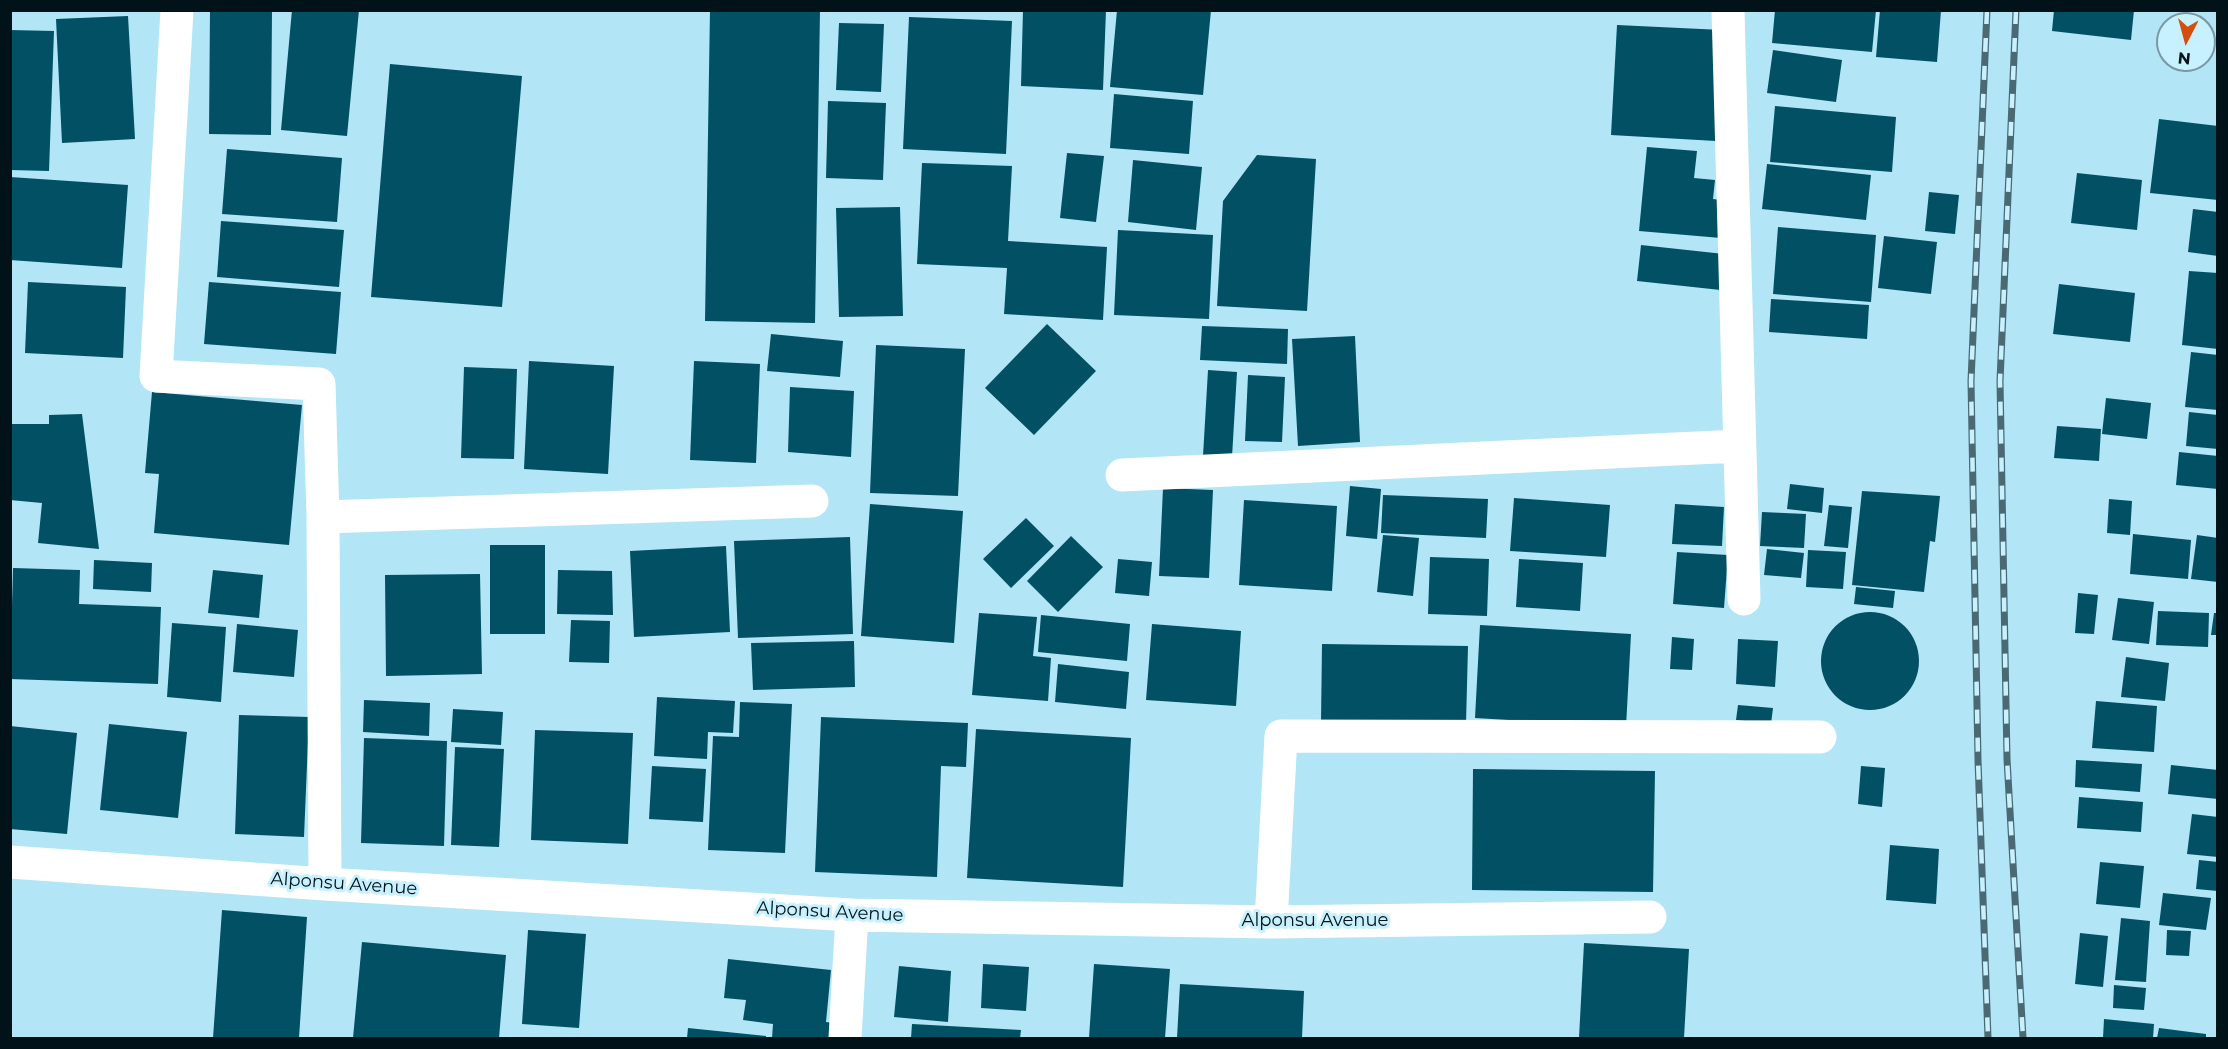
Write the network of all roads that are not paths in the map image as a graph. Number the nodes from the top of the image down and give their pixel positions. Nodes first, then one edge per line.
1 (177, 10) edge
2 (1728, 10) edge
3 (1739, 446) junction
4 (1122, 475) dead end
5 (812, 501) dead end
6 (323, 517) junction
7 (1744, 599) dead end
8 (1820, 737) dead end
9 (10, 862) edge
10 (326, 884) junction
11 (852, 915) junction
12 (1650, 917) dead end
13 (1271, 922) junction
14 (845, 1038) edge

1 - 6 street
2 - 3 street
3 - 4 street
3 - 7 street
5 - 6 street
6 - 10 street
8 - 13 street
9 - 10 street, Alponsu Avenue
10 - 11 street, Alponsu Avenue
11 - 13 street, Alponsu Avenue
11 - 14 street
12 - 13 street, Alponsu Avenue

